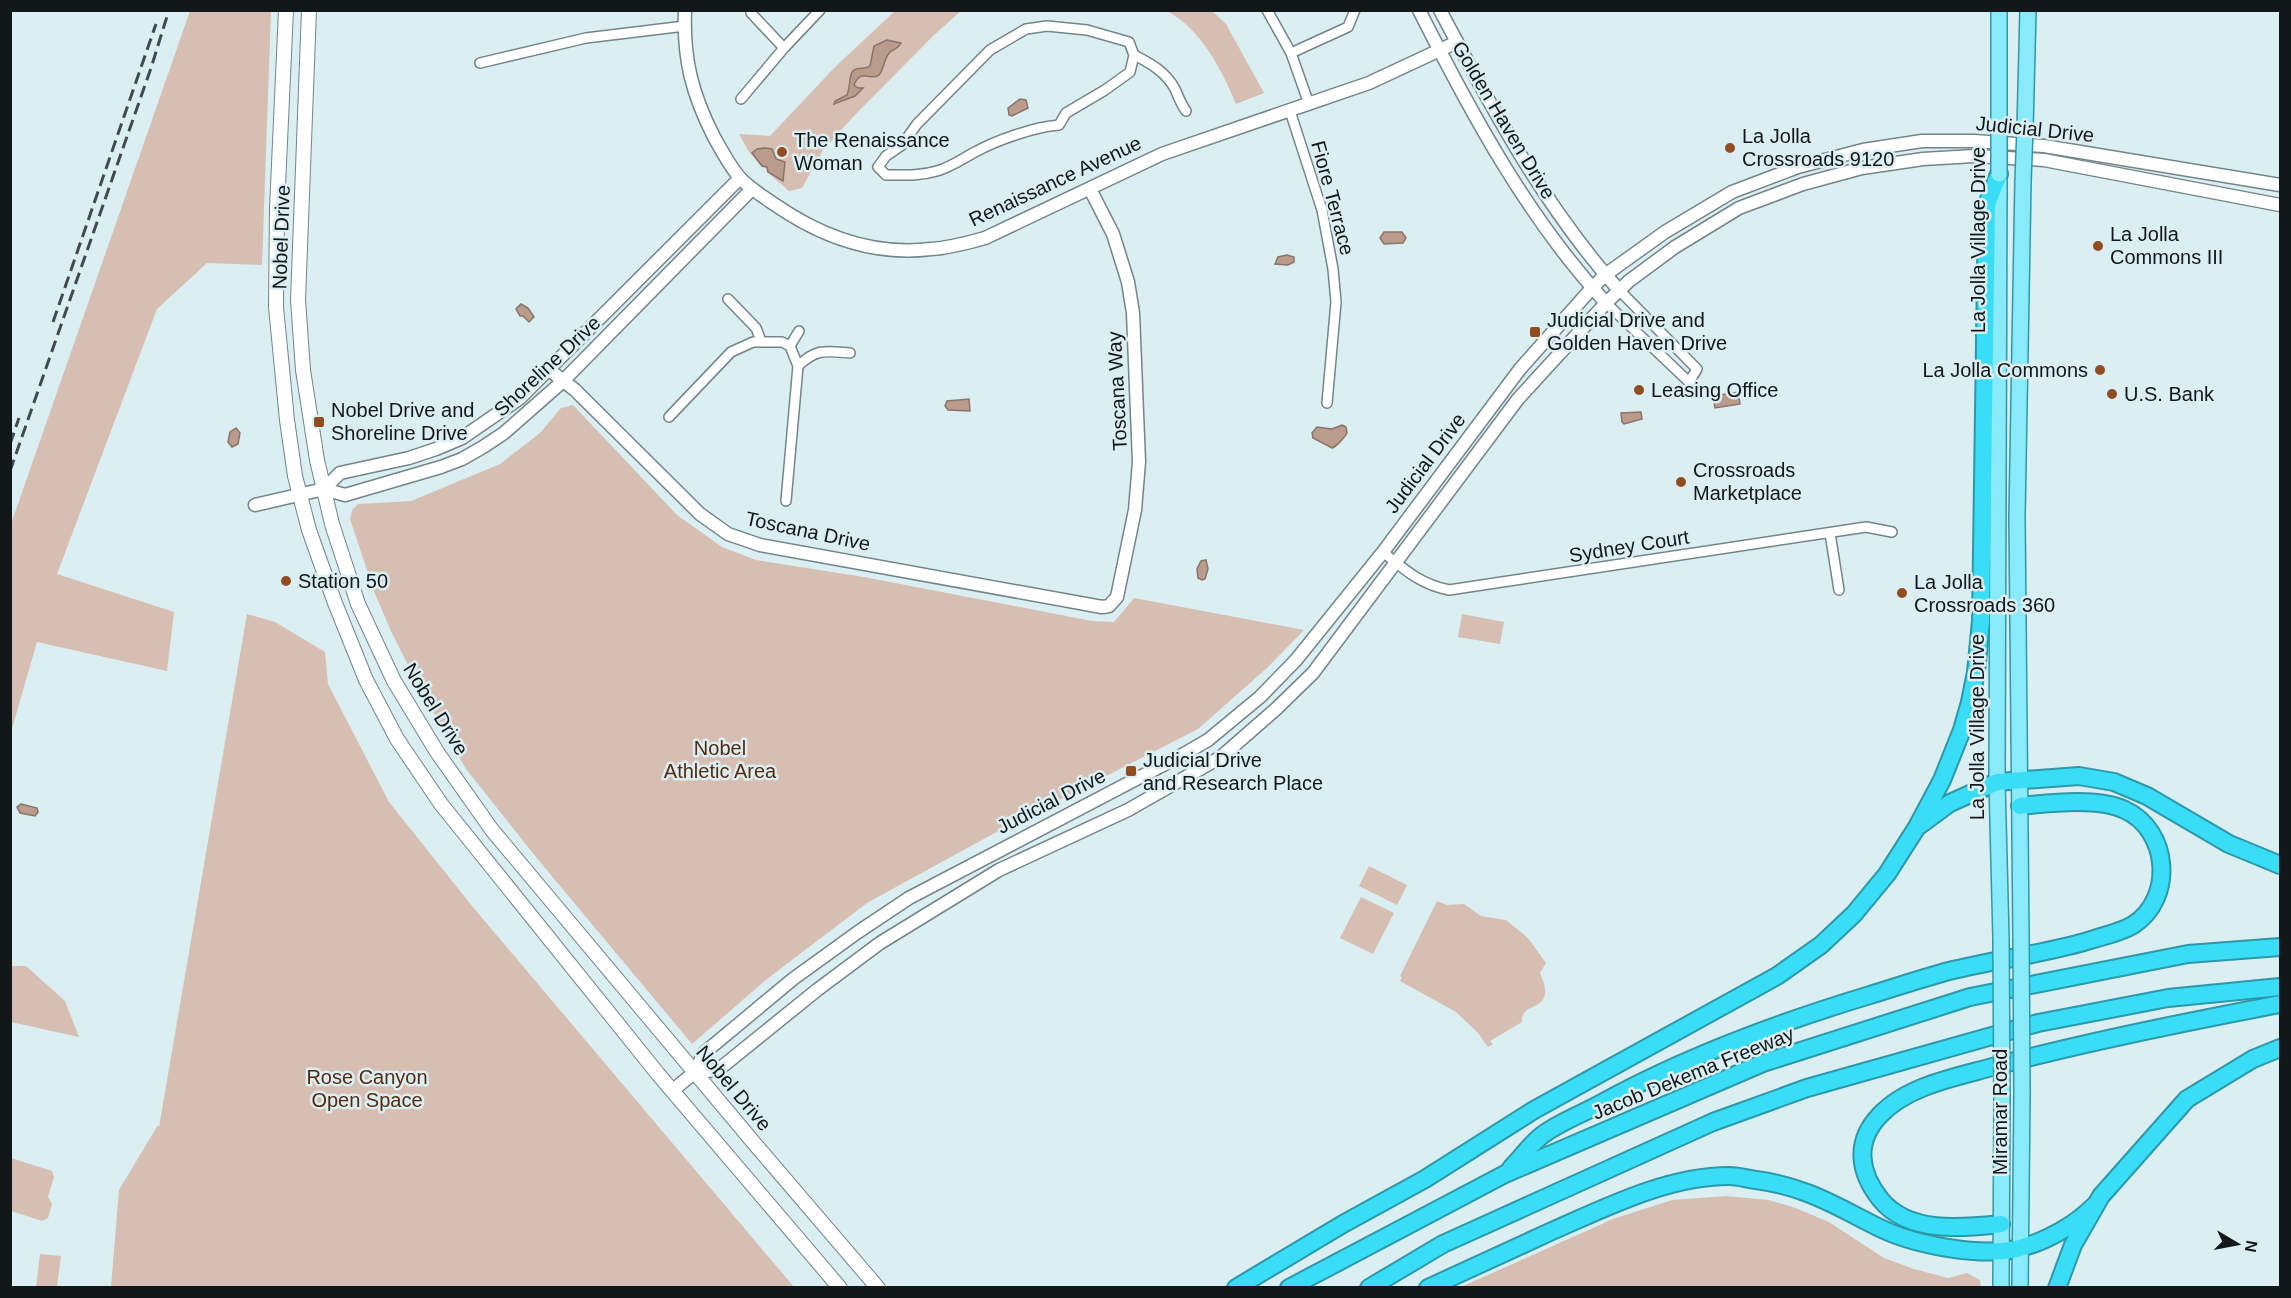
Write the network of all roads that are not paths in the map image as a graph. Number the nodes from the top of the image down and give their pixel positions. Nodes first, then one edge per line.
1 (286, 10) edge
2 (309, 10) edge
3 (685, 10) edge
4 (820, 10) edge
5 (1267, 10) edge
6 (1355, 10) edge
7 (1419, 10) edge
8 (1440, 10) edge
9 (1999, 10) edge
10 (2028, 10) edge
11 (749, 13) edge
12 (685, 26) junction
13 (1457, 42) junction
14 (784, 48) junction
15 (1439, 50) junction
16 (1291, 53) junction
17 (1134, 55) junction
18 (480, 63) dead end
19 (741, 99) dead end
20 (1309, 104) junction
21 (1185, 111) dead end
22 (1290, 111) junction
23 (1998, 174) junction
24 (740, 178) junction
25 (2280, 185) edge
26 (752, 189) junction
27 (1090, 189) junction
28 (2280, 205) edge
29 (1605, 274) junction
30 (1592, 288) junction
31 (1618, 290) junction
32 (728, 299) dead end
33 (1605, 303) junction
34 (799, 331) dead end
35 (761, 341) junction
36 (790, 346) junction
37 (850, 353) dead end
38 (798, 366) junction
39 (548, 369) junction
40 (562, 382) junction
41 (1326, 403) dead end
42 (669, 417) dead end
43 (324, 489) junction
44 (300, 496) junction
45 (786, 501) dead end
46 (255, 505) dead end
47 (1892, 532) dead end
48 (1830, 533) junction
49 (1383, 552) junction
50 (1396, 563) junction
51 (1839, 590) dead end
52 (1117, 597) joint
53 (2019, 779) junction
54 (1997, 782) junction
55 (2020, 806) junction
56 (1917, 827) junction
57 (2280, 865) edge
58 (2021, 937) joint
59 (2001, 939) joint
60 (2280, 947) edge
61 (2280, 987) edge
62 (2280, 1004) edge
63 (2280, 1048) edge
64 (695, 1072) junction
65 (672, 1090) junction
66 (1505, 1174) junction
67 (2094, 1206) junction
68 (2001, 1224) junction
69 (2020, 1248) junction
70 (2002, 1251) junction
71 (840, 1287) edge
72 (878, 1287) edge
73 (1236, 1287) edge
74 (1289, 1287) edge
75 (1369, 1287) edge
76 (1428, 1287) edge
77 (2001, 1287) edge
78 (2020, 1287) edge
79 (2057, 1287) edge

1 - 44 main road, Nobel Drive
2 - 43 main road, Nobel Drive
3 - 12 street, Renaissance Avenue
4 - 14 street
5 - 16 street
6 - 16 street
7 - 15 street, Golden Haven Drive
8 - 13 street, Golden Haven Drive
9 - 23 main road, La Jolla Village Drive, bridge
10 - 53 main road, La Jolla Village Drive, bridge
11 - 14 street
12 - 18 street
12 - 24 street, Renaissance Avenue
13 - 15 street, Renaissance Avenue
13 - 29 street, Golden Haven Drive
14 - 19 street
15 - 20 street, Renaissance Avenue
15 - 30 street, Golden Haven Drive
16 - 20 street
17 - 17 street
17 - 21 street
20 - 22 street, Renaissance Avenue
22 - 27 street, Renaissance Avenue
22 - 41 street, Fiore Terrace
23 - 54 main road, La Jolla Village Drive
23 - 56 highway
24 - 26 street, Renaissance Avenue
24 - 39 street, Shoreline Drive
25 - 29 street, Judicial Drive
26 - 27 street, Renaissance Avenue
26 - 40 street, Shoreline Drive
27 - 52 street, Toscana Way
28 - 31 street, Judicial Drive
29 - 30 street, Judicial Drive
29 - 31 street, Golden Haven Drive
30 - 33 street, Golden Haven Drive
30 - 49 street, Judicial Drive
31 - 33 street, Judicial Drive
31 - 33 street
32 - 35 street
33 - 50 street, Judicial Drive
34 - 36 street
35 - 36 street
35 - 42 street
36 - 38 street
37 - 38 street
38 - 45 street
39 - 40 street, Toscana Drive
39 - 43 street, Shoreline Drive
40 - 43 street, Shoreline Drive
40 - 52 street, Toscana Drive
43 - 44 street, Shoreline Drive
43 - 64 main road, Nobel Drive
44 - 46 street, Shoreline Drive
44 - 65 main road, Nobel Drive
47 - 48 street, Sydney Court
48 - 50 street, Sydney Court
48 - 51 street
49 - 50 street, Sydney Court
49 - 64 street, Judicial Drive
50 - 64 street, Judicial Drive
53 - 54 highway
53 - 55 main road, La Jolla Village Drive
53 - 57 highway
54 - 56 highway
54 - 59 main road, La Jolla Village Drive
55 - 58 main road, La Jolla Village Drive
55 - 66 highway
56 - 73 highway
58 - 69 main road, Miramar Road, bridge
59 - 68 main road, Miramar Road, bridge
60 - 66 highway, Jacob Dekema Freeway
61 - 75 highway
62 - 68 highway
63 - 67 highway
64 - 65 street, Judicial Drive
64 - 72 main road, Nobel Drive
65 - 71 main road, Nobel Drive
66 - 74 highway, Jacob Dekema Freeway
67 - 69 highway
67 - 79 highway
68 - 70 main road, Miramar Road
69 - 70 highway
69 - 78 main road, Miramar Road
70 - 76 highway
70 - 77 main road, Miramar Road

